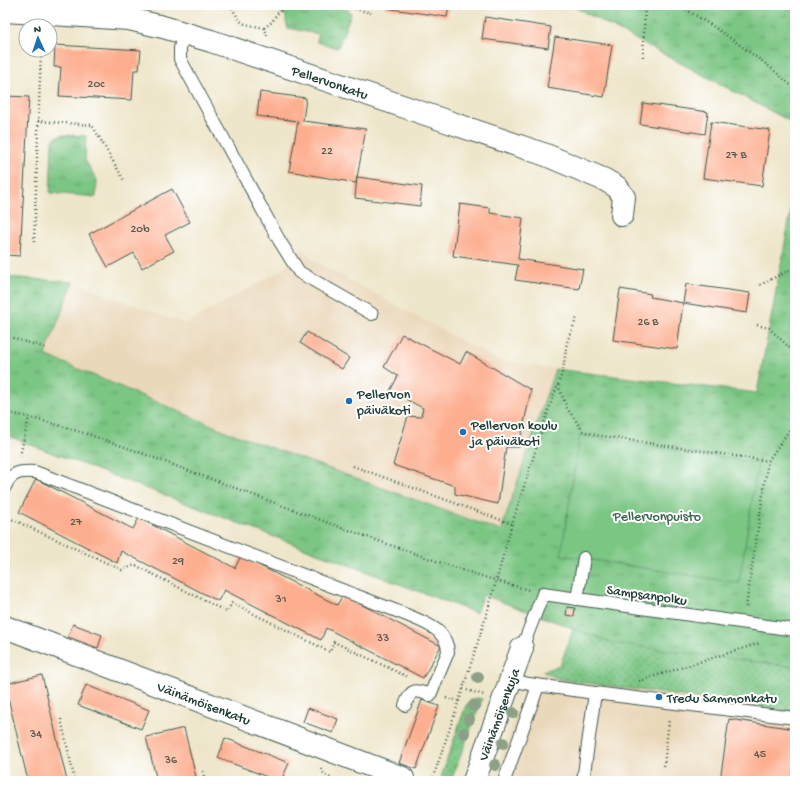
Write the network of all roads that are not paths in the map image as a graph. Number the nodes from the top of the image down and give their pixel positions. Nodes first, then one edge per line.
1 (5, 10) edge
2 (183, 33) junction
3 (622, 214) dead end
4 (372, 314) dead end
5 (5, 487) edge
6 (584, 558) dead end
7 (577, 599) junction
8 (5, 626) edge
9 (795, 630) edge
10 (522, 648) joint
11 (512, 680) junction
12 (538, 686) junction
13 (594, 693) junction
14 (405, 705) dead end
15 (795, 718) edge
16 (403, 778) dead end
17 (474, 781) edge
18 (504, 781) edge
19 (583, 781) edge

1 - 2 street, Pellervonkatu
2 - 3 street, Pellervonkatu
2 - 4 lane
5 - 14 lane
6 - 7 lane
7 - 9 lane, Sampsanpolku
7 - 10 lane, Sampsanpolku
8 - 16 street, Väinämöisenkatu
10 - 11 street, Väinämöisenkuja
11 - 12 lane
11 - 17 street, Väinämöisenkuja
12 - 13 lane
12 - 18 lane
13 - 15 lane
13 - 19 lane

